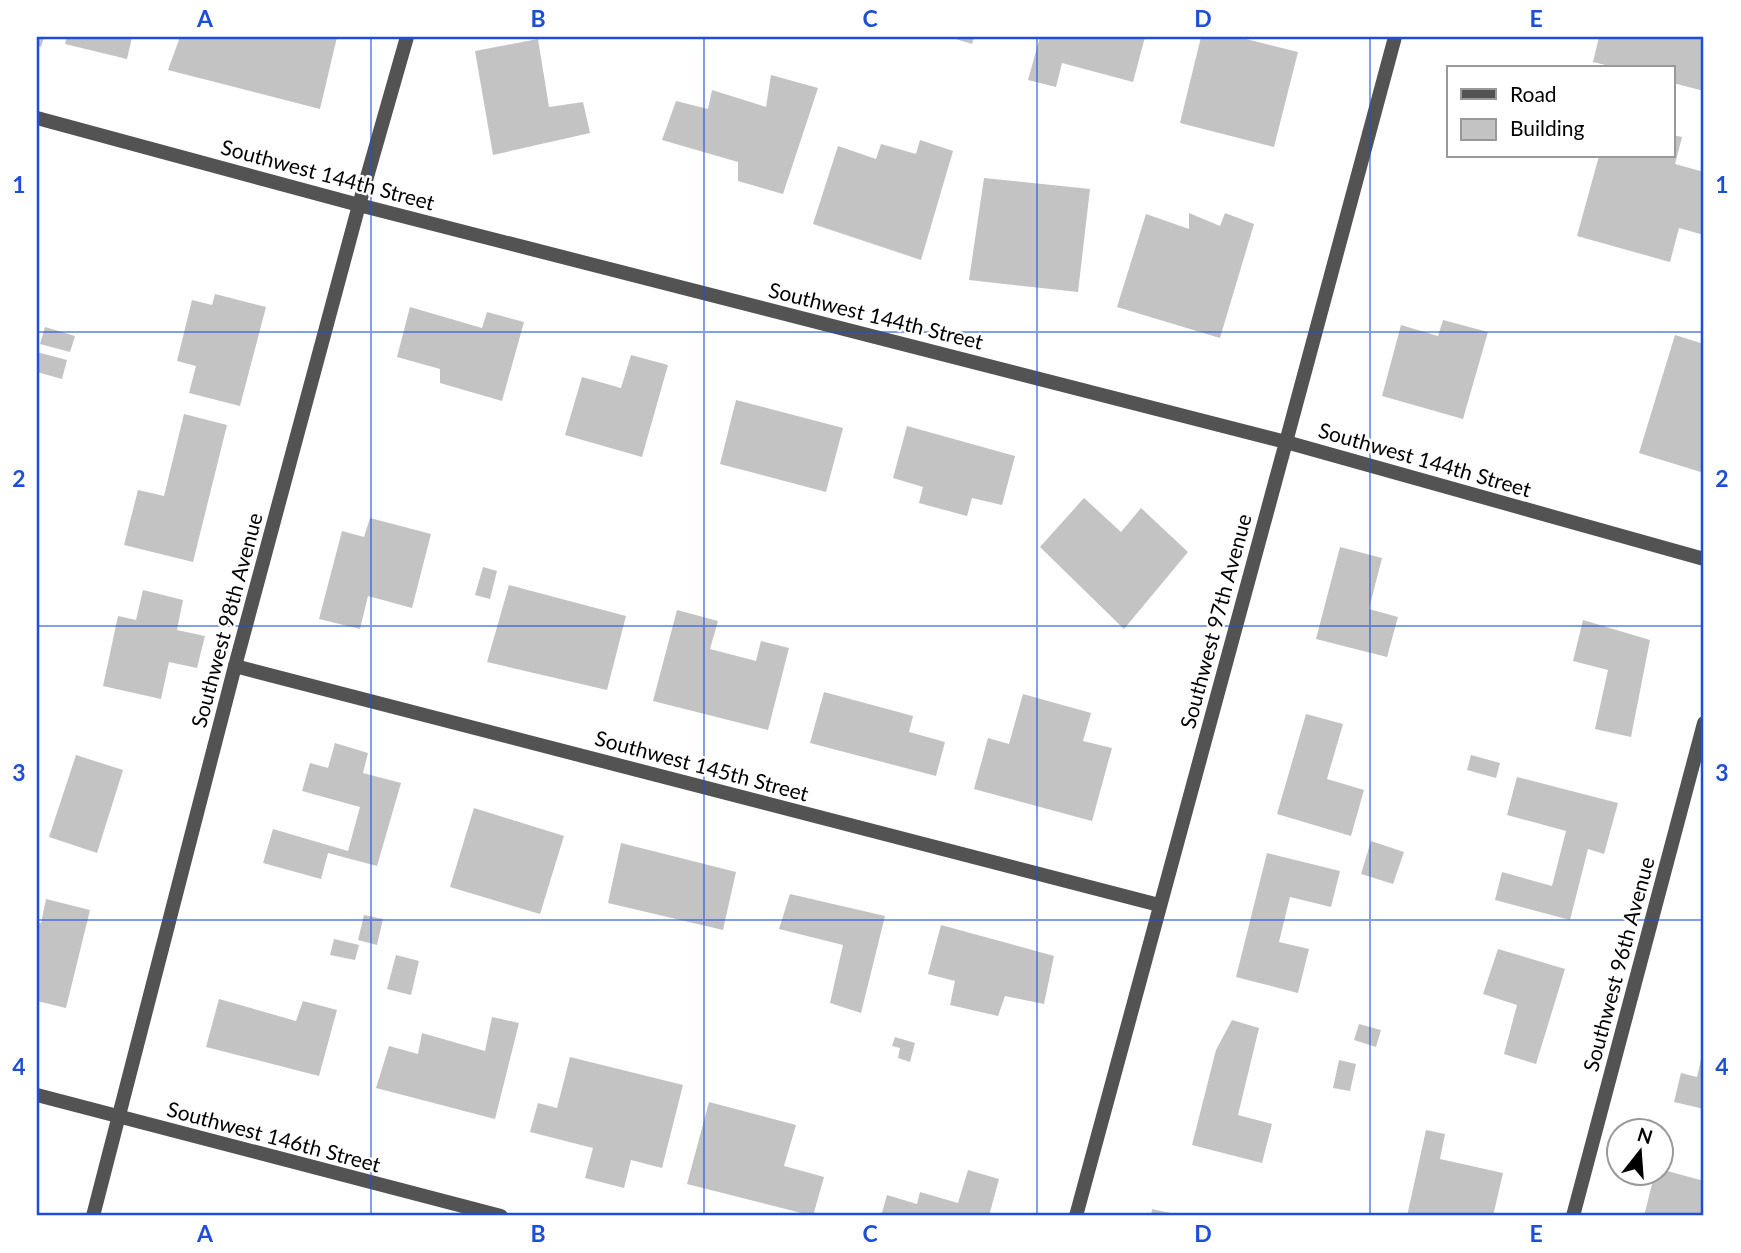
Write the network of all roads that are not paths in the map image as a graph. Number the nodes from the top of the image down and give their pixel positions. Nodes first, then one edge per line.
1 (407, 37) edge
2 (1395, 37) edge
3 (37, 118) edge
4 (359, 205) junction
5 (1286, 442) junction
6 (1704, 559) edge
7 (235, 666) junction
8 (1704, 723) edge
9 (1159, 905) junction
10 (37, 1096) edge
11 (120, 1117) junction
12 (93, 1216) edge
13 (500, 1216) edge
14 (1076, 1216) edge
15 (1573, 1216) edge

1 - 4 street, Southwest 98th Avenue
2 - 5 street, Southwest 97th Avenue
3 - 4 street, Southwest 144th Street
4 - 5 street, Southwest 144th Street
4 - 7 street, Southwest 98th Avenue
5 - 6 street, Southwest 144th Street
5 - 9 street, Southwest 97th Avenue
7 - 9 street, Southwest 145th Street
7 - 11 street, Southwest 98th Avenue
8 - 15 street, Southwest 96th Avenue
9 - 14 street, Southwest 97th Avenue
10 - 11 street, Southwest 146th Street
11 - 12 street, Southwest 98th Avenue
11 - 13 street, Southwest 146th Street

